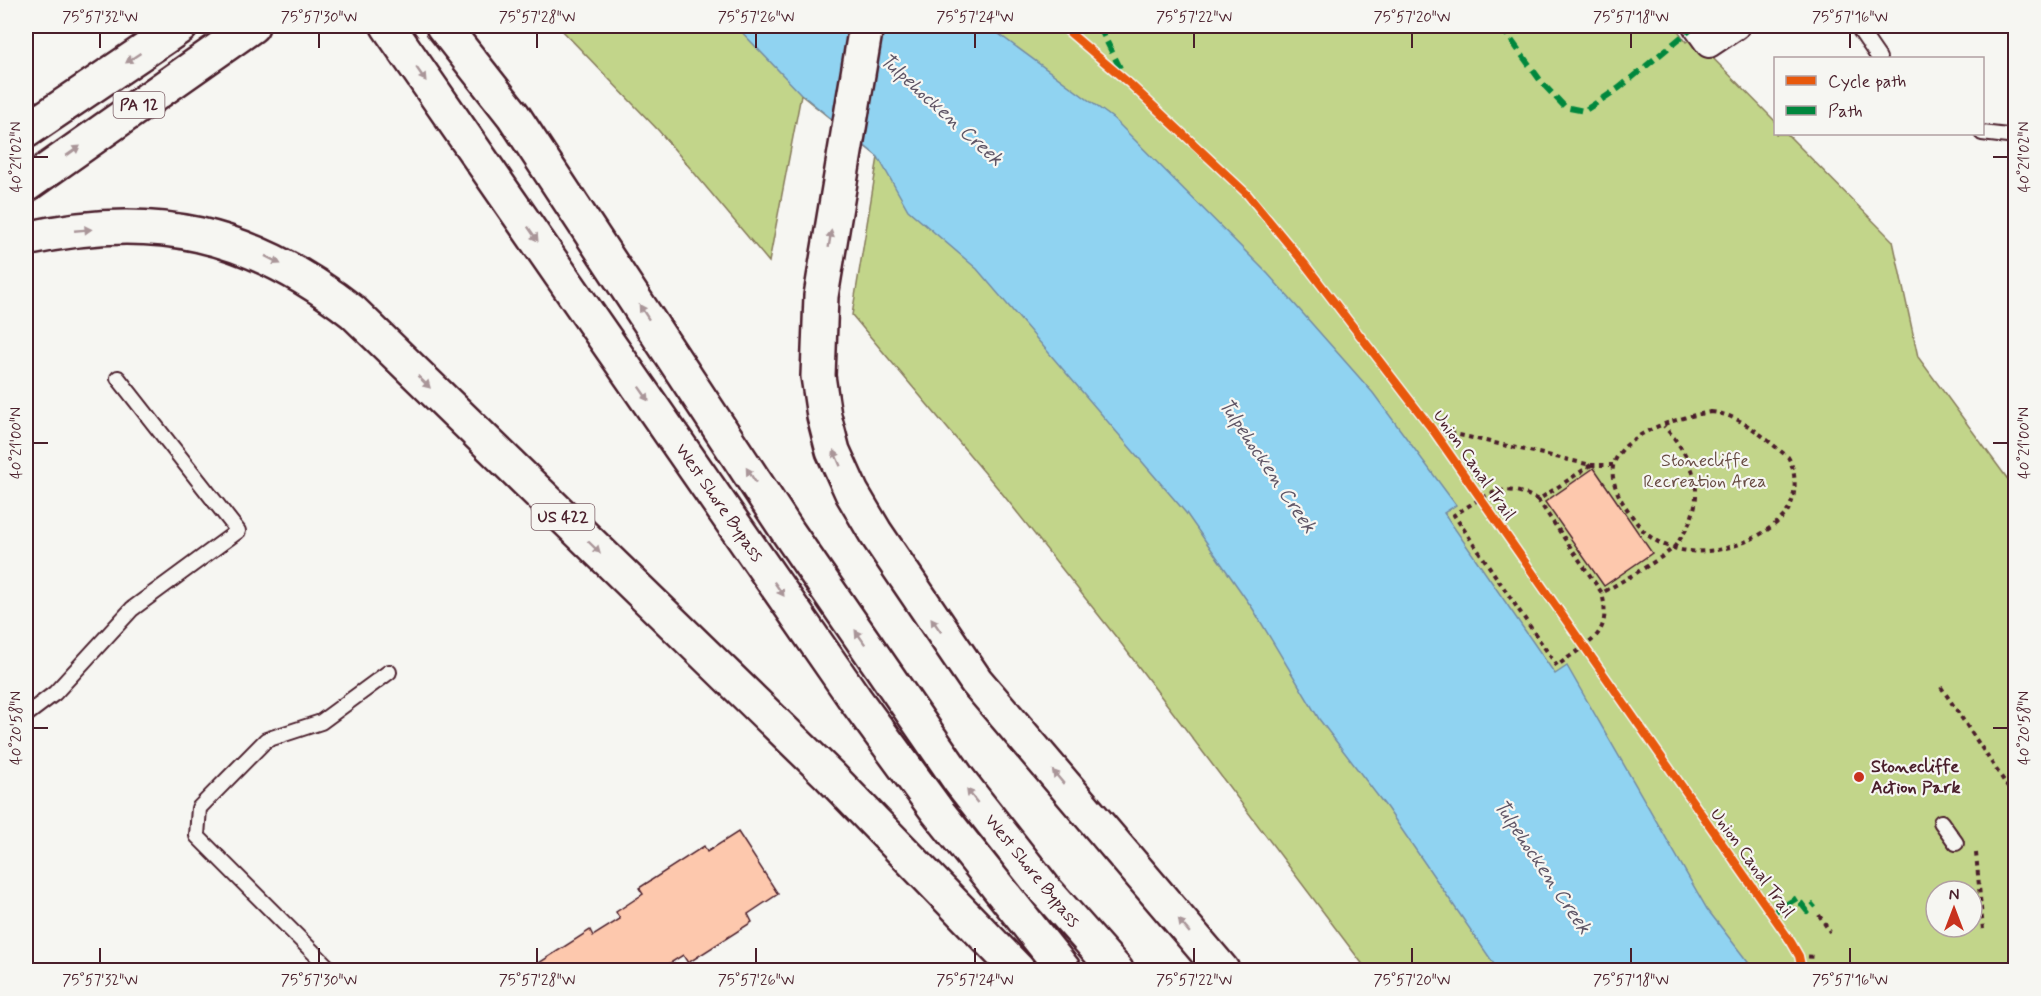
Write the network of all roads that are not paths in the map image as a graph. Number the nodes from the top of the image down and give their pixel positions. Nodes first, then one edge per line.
1 (181, 26) edge
2 (252, 26) edge
3 (388, 26) edge
4 (443, 26) edge
5 (866, 26) edge
6 (1736, 26) edge
7 (1857, 26) edge
8 (1703, 35) edge
9 (1878, 57) edge
10 (26, 130) edge
11 (1984, 133) edge
12 (2016, 137) edge
13 (26, 185) edge
14 (26, 239) edge
15 (118, 378) dead end
16 (389, 672) dead end
17 (26, 716) edge
18 (1941, 822) dead end
19 (1956, 843) dead end
20 (331, 970) edge
21 (1018, 970) edge
22 (1064, 970) edge
23 (1116, 970) edge
24 (1222, 970) edge

1 -> 10 highway, PA 12
13 -> 2 highway, PA 12
3 -> 22 highway, West Shore Bypass
23 -> 4 highway, West Shore Bypass
24 -> 5 highway
6 - 8 street
7 - 9 lane
11 - 12 lane
14 -> 21 highway, US 422
15 - 17 lane
16 - 20 lane
18 - 19 lane

